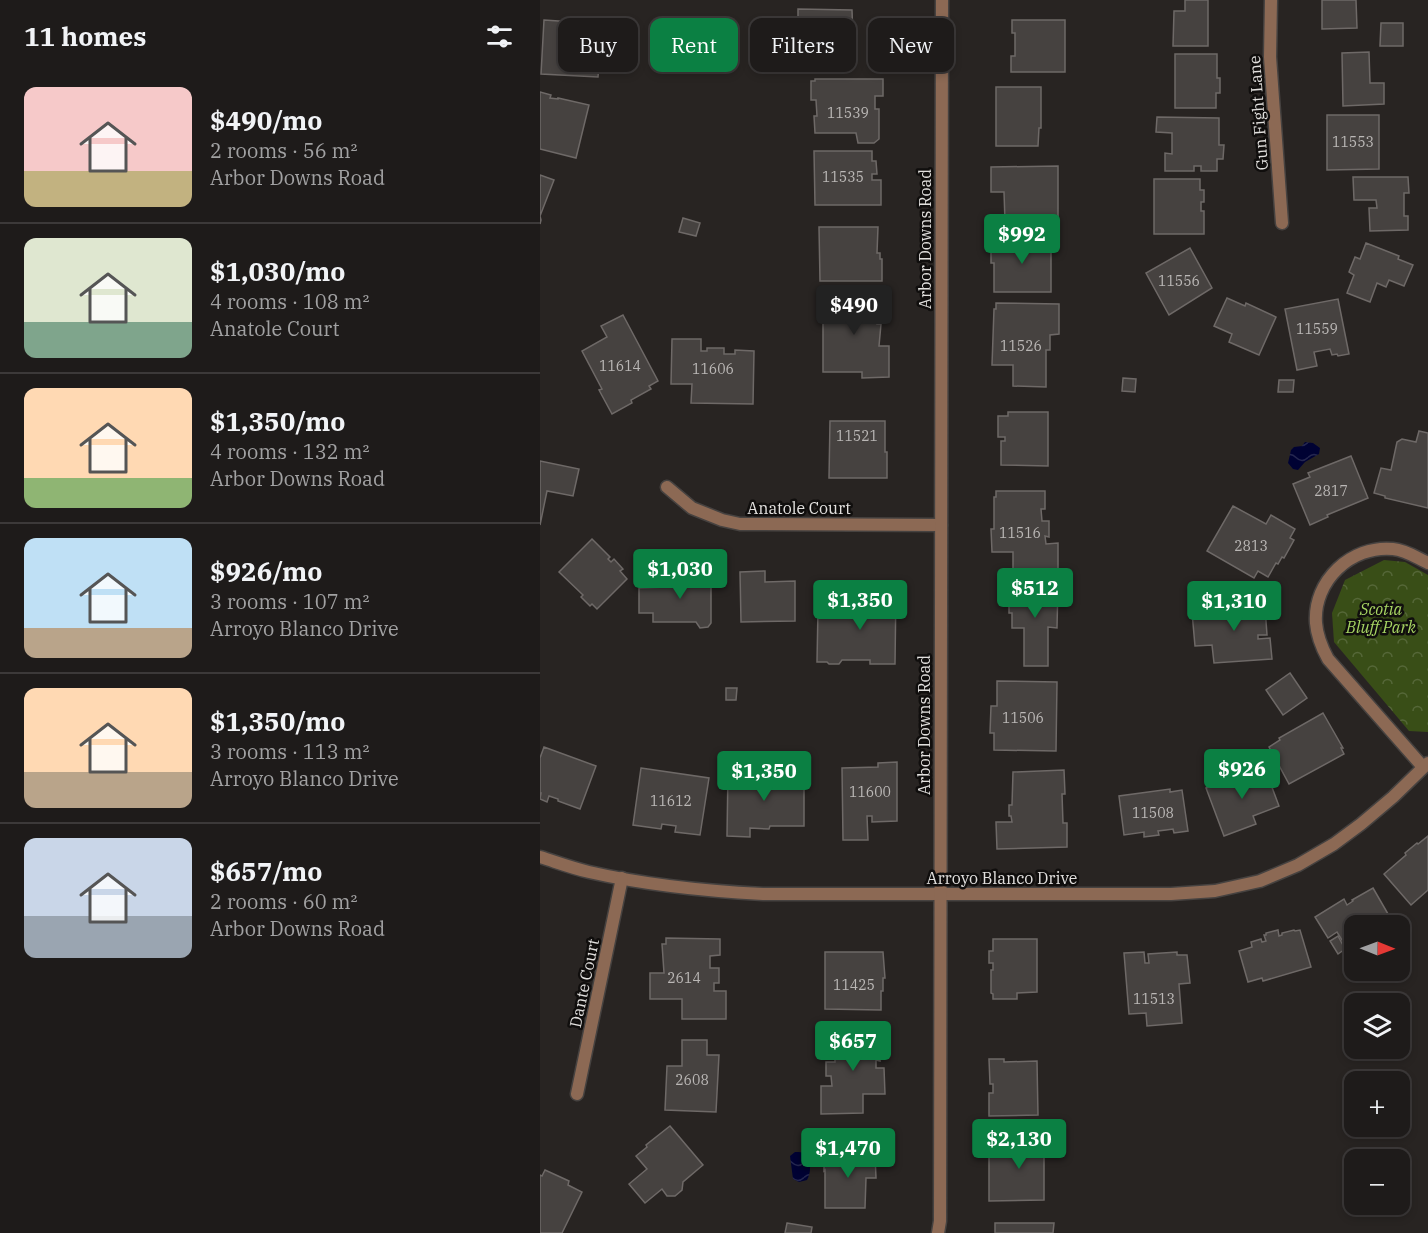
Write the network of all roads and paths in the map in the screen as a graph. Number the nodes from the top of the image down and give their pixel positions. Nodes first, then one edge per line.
1 (942, 0) edge
2 (1270, 0) edge
3 (1282, 223) dead end
4 (667, 487) dead end
5 (941, 525) junction
6 (1428, 563) edge
7 (1426, 765) edge
8 (540, 857) edge
9 (622, 878) junction
10 (940, 895) junction
11 (577, 1094) dead end
12 (938, 1233) edge

1 - 5 street, Arbor Downs Road
2 - 3 street, Gun Fight Lane
4 - 5 street, Anatole Court
5 - 10 street, Arbor Downs Road
6 - 7 street
7 - 10 street, Arroyo Blanco Drive
8 - 9 street, Arroyo Blanco Drive
9 - 10 street, Arroyo Blanco Drive
9 - 11 street, Dante Court
10 - 12 street, Arbor Downs Road

